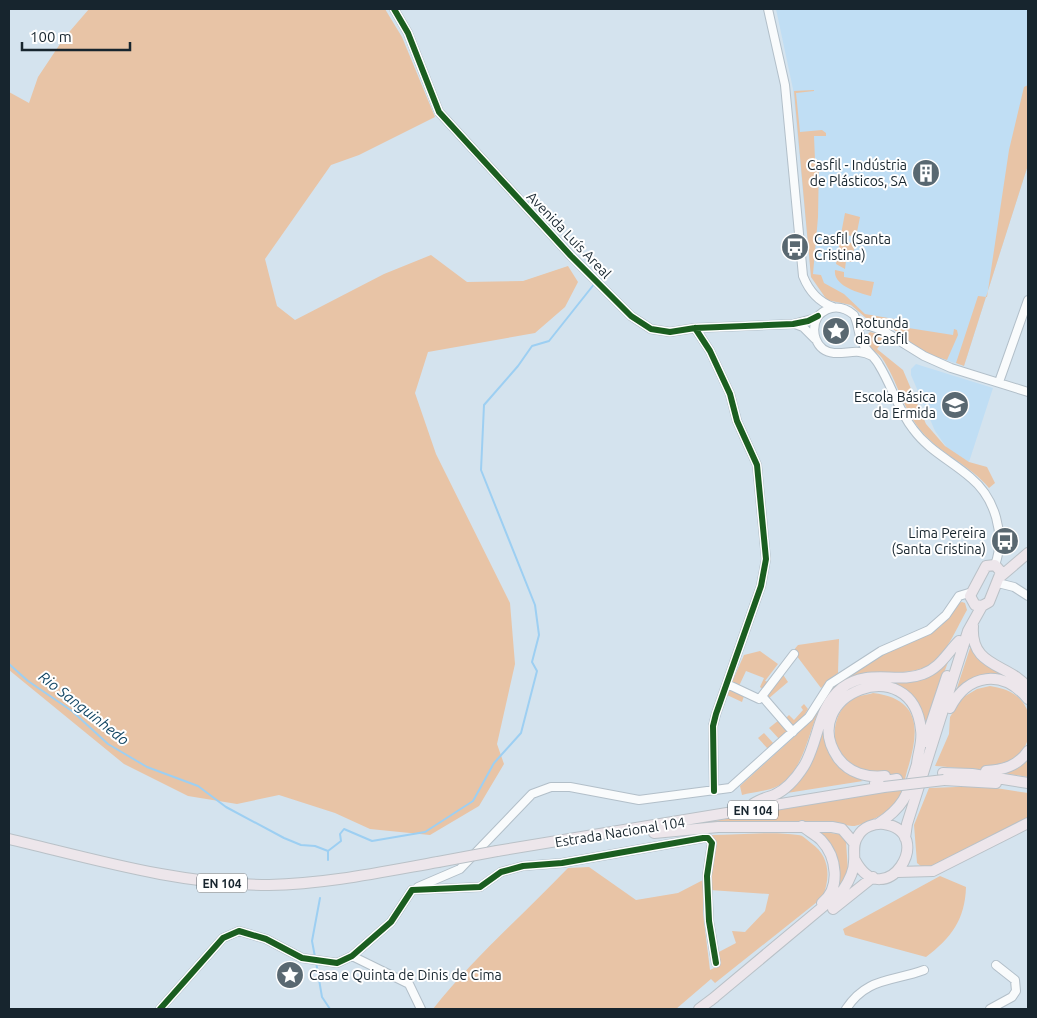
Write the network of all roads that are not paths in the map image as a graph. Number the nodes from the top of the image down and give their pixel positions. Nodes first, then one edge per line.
1 (394, 9) edge
2 (768, 9) edge
3 (812, 293) junction
4 (1028, 300) edge
5 (833, 307) junction
6 (817, 317) junction
7 (857, 322) junction
8 (793, 324) junction
9 (695, 328) junction
10 (859, 332) junction
11 (816, 341) junction
12 (841, 352) junction
13 (872, 356) junction
14 (999, 382) junction
15 (1028, 392) edge
16 (1028, 553) edge
17 (998, 573) junction
18 (972, 592) junction
19 (1028, 596) edge
20 (978, 605) junction
21 (973, 620) junction
22 (959, 641) junction
23 (794, 654) dead end
24 (727, 684) junction
25 (1028, 688) edge
26 (1028, 699) edge
27 (758, 700) junction
28 (941, 718) junction
29 (793, 732) junction
30 (1028, 751) edge
31 (917, 764) junction
32 (972, 774) junction
33 (944, 777) junction
34 (897, 779) junction
35 (1028, 783) edge
36 (1028, 788) edge
37 (714, 791) junction
38 (753, 804) junction
39 (1028, 823) edge
40 (878, 824) junction
41 (802, 826) junction
42 (622, 832) junction
43 (904, 838) junction
44 (9, 839) edge
45 (547, 843) junction
46 (854, 843) junction
47 (855, 860) junction
48 (898, 872) junction
49 (873, 877) junction
50 (412, 890) junction
51 (780, 943) junction
52 (352, 956) junction
53 (716, 963) dead end
54 (996, 965) dead end
55 (924, 970) dead end
56 (710, 1001) junction
57 (160, 1009) edge
58 (421, 1009) edge
59 (699, 1009) edge
60 (846, 1009) edge
61 (990, 1009) edge

1 - 9 street, Avenida Luís Areal
2 - 3 street
3 - 5 street
3 - 6 street
4 - 14 street
5 - 6 street
5 - 7 street
6 - 8 street, Avenida Luís Areal
6 - 11 street
7 - 10 street
7 - 14 street
8 - 9 street, Avenida Luís Areal
8 - 11 street
9 - 24 street
10 - 12 street
10 - 13 street
11 - 12 street
12 - 13 street
13 - 17 street
14 - 15 street
16 - 17 main road
17 - 18 main road
17 - 19 street
17 - 20 main road
18 - 20 main road
18 - 29 street
20 - 21 main road
20 - 22 main road
21 - 25 main road
21 - 28 main road
22 - 31 main road
22 - 38 main road
23 - 27 street
24 - 27 street
24 - 37 street
26 - 28 main road
27 - 29 street
28 - 43 main road
29 - 37 street
30 - 32 main road
31 - 34 main road
31 - 40 main road
32 - 33 main road, Estrada Nacional 104 / EN 104
32 - 35 main road, Estrada Nacional 104 / EN 104
33 - 34 main road, Estrada Nacional 104 / EN 104
33 - 36 main road, Estrada Nacional 104 / EN 104
33 - 42 main road, Estrada Nacional 104 / EN 104, bridge
34 - 38 main road, Estrada Nacional 104 / EN 104
37 - 50 street
38 - 45 main road, Estrada Nacional 104 / EN 104
39 - 48 main road
40 - 43 main road
40 - 46 main road
41 - 42 main road
41 - 46 main road
41 - 51 main road
42 - 45 main road, Estrada Nacional 104 / EN 104
43 - 48 main road
44 - 45 main road, EN 104, bridge
46 - 47 main road
47 - 49 main road
47 - 51 main road
48 - 49 main road
49 - 56 main road
50 - 52 street
50 - 53 street
51 - 56 main road
52 - 57 street
52 - 58 street
54 - 61 street
55 - 60 street
56 - 59 main road

